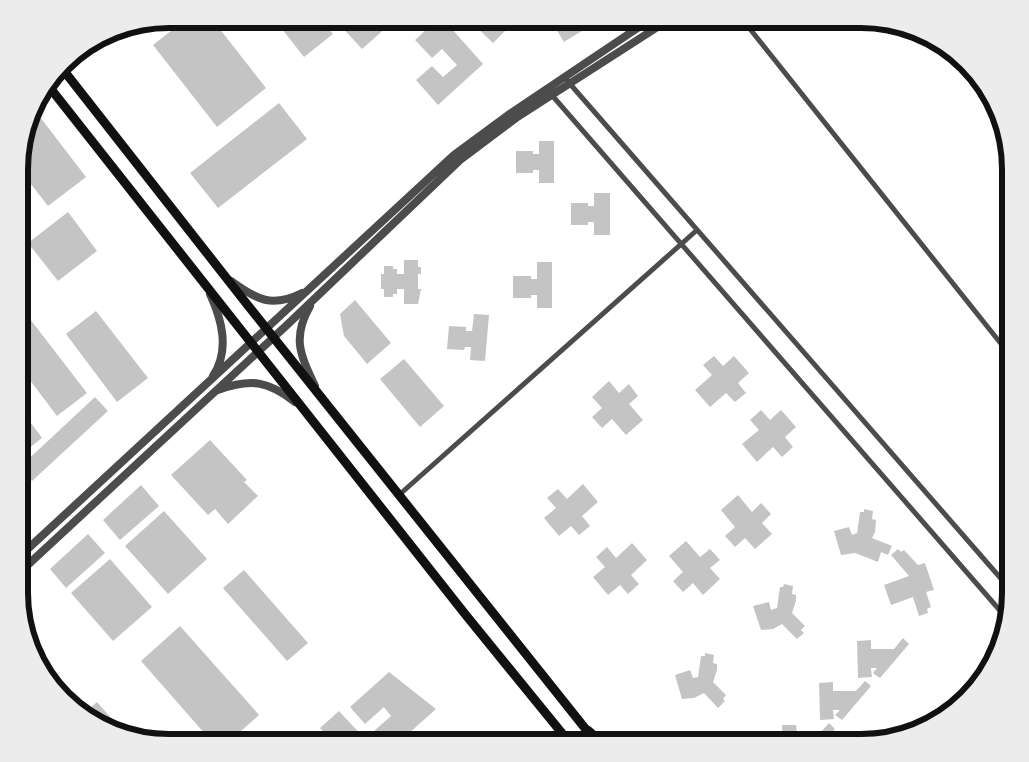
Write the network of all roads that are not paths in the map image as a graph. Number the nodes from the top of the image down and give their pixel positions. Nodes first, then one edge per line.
1 (638, 28) edge
2 (656, 28) edge
3 (749, 28) edge
4 (66, 73) edge
5 (564, 77) junction
6 (570, 84) junction
7 (51, 90) edge
8 (549, 92) junction
9 (697, 230) junction
10 (681, 244) junction
11 (225, 276) junction
12 (310, 288) junction
13 (209, 290) junction
14 (315, 297) junction
15 (267, 329) junction
16 (273, 337) junction
17 (251, 344) junction
18 (1001, 344) edge
19 (257, 351) junction
20 (207, 384) junction
21 (214, 392) junction
22 (319, 394) junction
23 (300, 406) junction
24 (399, 495) junction
25 (28, 549) edge
26 (28, 565) edge
27 (1001, 579) edge
28 (1000, 612) edge
29 (588, 732) joint
30 (563, 734) edge
31 (591, 734) edge

1 - 5 street
2 - 6 street
3 - 18 street
4 - 11 main road
5 - 6 street
5 - 8 street
6 - 8 street
6 - 9 street
7 - 13 main road
8 - 10 street
8 - 12 street
8 - 14 street
9 - 10 street
9 - 27 street
10 - 24 street
10 - 28 street
11 - 12 street
11 - 15 main road
12 - 15 street
13 - 17 main road
13 - 20 street
14 - 16 street
14 - 22 street
15 - 16 main road
15 - 17 street
16 - 19 street
16 - 22 main road
17 - 19 main road
17 - 20 street
19 - 21 street
19 - 23 main road
20 - 25 street
21 - 23 street
21 - 26 street
22 - 24 main road
23 - 30 main road
24 - 29 main road
29 - 31 main road

